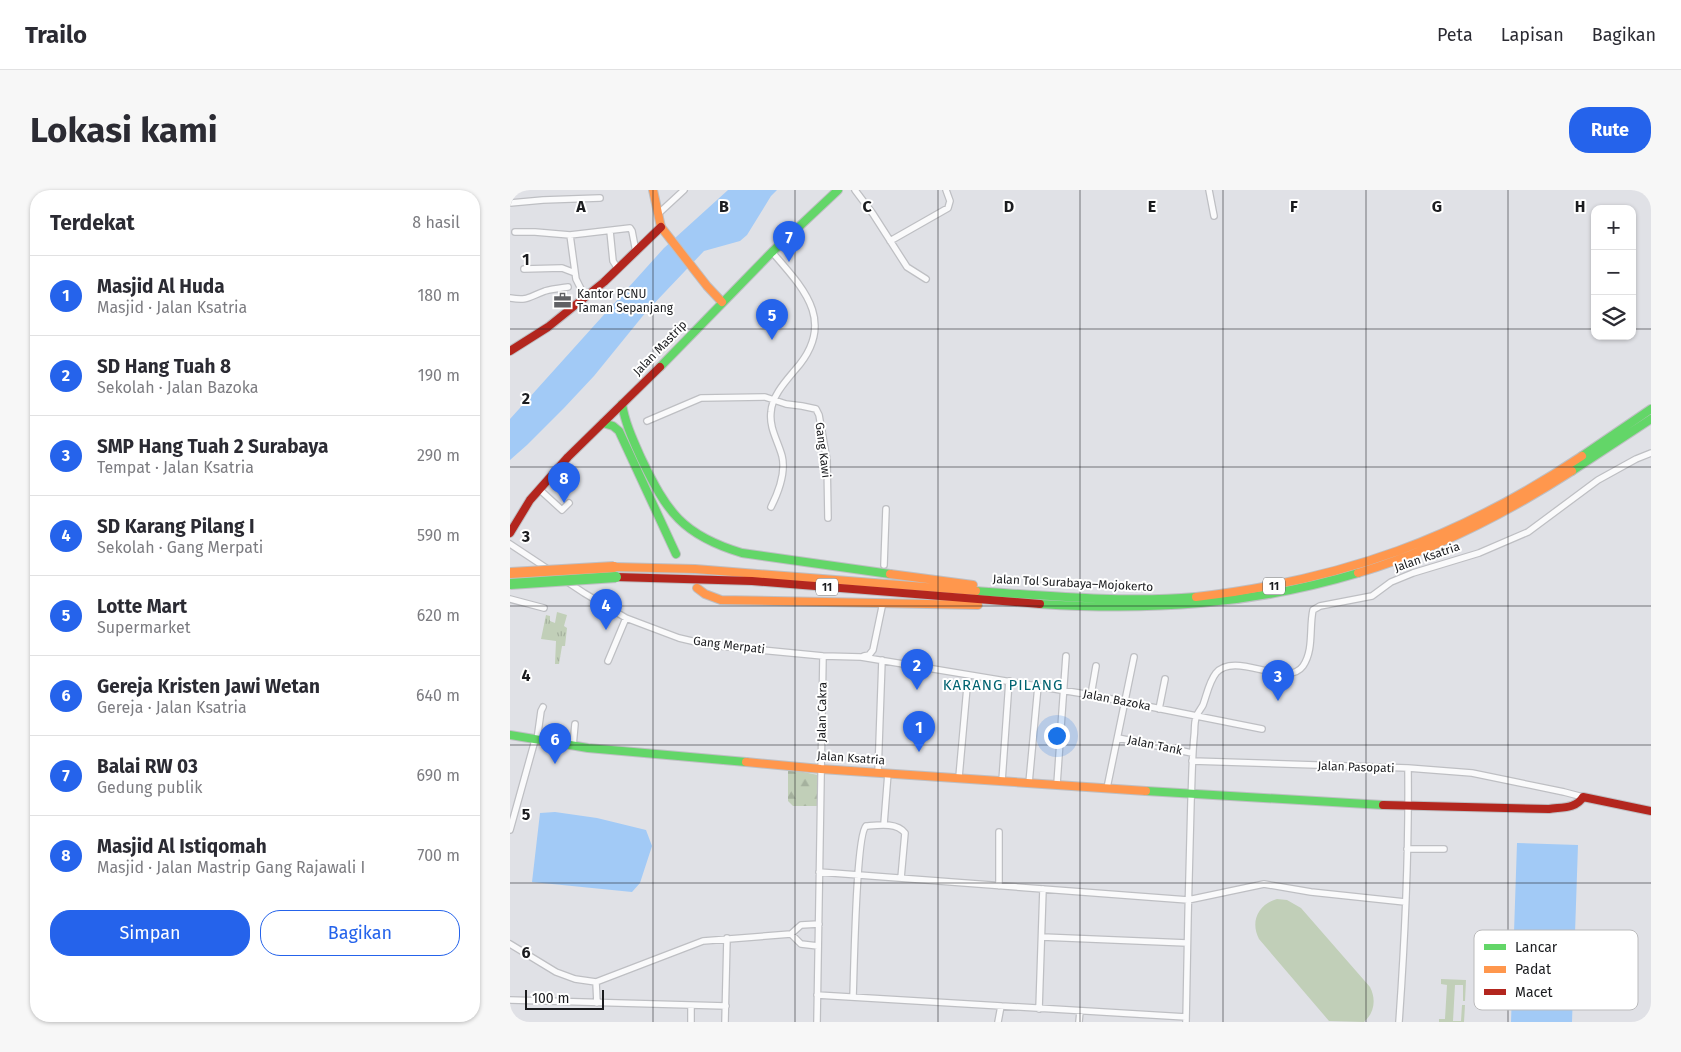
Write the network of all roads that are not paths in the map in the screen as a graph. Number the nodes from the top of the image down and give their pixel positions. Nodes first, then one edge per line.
1 (652, 190) edge
2 (684, 190) edge
3 (838, 190) edge
4 (855, 190) edge
5 (946, 190) edge
6 (1209, 190) edge
7 (600, 198) dead end
8 (510, 203) edge
9 (658, 214) junction
10 (1214, 216) dead end
11 (610, 231) junction
12 (663, 231) junction
13 (515, 232) dead end
14 (570, 235) junction
15 (890, 241) junction
16 (636, 252) junction
17 (772, 252) junction
18 (524, 269) dead end
19 (618, 270) junction
20 (575, 272) junction
21 (926, 279) dead end
22 (568, 287) dead end
23 (585, 297) junction
24 (510, 298) edge
25 (722, 302) junction
26 (510, 351) edge
27 (773, 401) junction
28 (622, 404) junction
29 (1651, 409) edge
30 (1651, 419) edge
31 (647, 421) dead end
32 (603, 423) junction
33 (1651, 453) edge
34 (539, 489) junction
35 (1535, 491) junction
36 (569, 503) dead end
37 (1512, 504) junction
38 (771, 507) dead end
39 (886, 509) dead end
40 (828, 518) dead end
41 (510, 533) edge
42 (510, 544) edge
43 (676, 554) dead end
44 (884, 565) dead end
45 (615, 572) junction
46 (510, 573) edge
47 (510, 584) edge
48 (698, 588) dead end
49 (1022, 594) junction
50 (510, 599) edge
51 (1039, 603) junction
52 (882, 607) dead end
53 (544, 608) dead end
54 (626, 618) junction
55 (823, 656) junction
56 (1066, 656) dead end
57 (862, 657) junction
58 (1134, 657) dead end
59 (882, 660) junction
60 (608, 661) dead end
61 (1096, 666) dead end
62 (968, 676) junction
63 (1165, 679) dead end
64 (1008, 681) junction
65 (1038, 686) junction
66 (1065, 690) junction
67 (1091, 695) junction
68 (1124, 701) junction
69 (543, 708) dead end
70 (1159, 709) junction
71 (1196, 717) junction
72 (575, 724) dead end
73 (1262, 730) dead end
74 (510, 735) edge
75 (1118, 738) junction
76 (536, 740) junction
77 (573, 746) junction
78 (1192, 753) junction
79 (1192, 762) junction
80 (1408, 768) junction
81 (821, 769) junction
82 (883, 773) junction
83 (959, 777) junction
84 (1002, 781) junction
85 (1029, 782) junction
86 (1057, 784) junction
87 (1107, 788) junction
88 (1191, 794) junction
89 (1583, 797) junction
90 (1408, 806) junction
91 (1651, 811) edge
92 (884, 824) junction
93 (510, 830) edge
94 (999, 832) dead end
95 (1407, 849) junction
96 (1444, 849) dead end
97 (819, 872) junction
98 (858, 875) junction
99 (902, 878) junction
100 (998, 886) junction
101 (1043, 889) junction
102 (1188, 900) junction
103 (1405, 902) junction
104 (818, 924) junction
105 (791, 934) junction
106 (1042, 937) junction
107 (727, 938) junction
108 (1187, 943) junction
109 (510, 944) edge
110 (818, 946) junction
111 (596, 982) junction
112 (818, 995) junction
113 (853, 998) junction
114 (510, 1000) edge
115 (597, 1003) junction
116 (691, 1006) junction
117 (726, 1006) junction
118 (1001, 1006) junction
119 (1039, 1009) junction
120 (1080, 1011) junction
121 (1186, 1020) edge
122 (691, 1022) edge
123 (725, 1022) edge
124 (817, 1022) edge
125 (998, 1022) edge
126 (1079, 1022) edge
127 (1398, 1022) edge

1 - 9 main road
2 - 9 street
3 - 17 main road, Jalan Mastrip
4 - 15 street
5 - 15 street
6 - 10 street
7 - 8 street
9 - 12 main road
11 - 14 street
11 - 16 street
11 - 19 street
12 - 16 main road
12 - 25 main road
13 - 14 street
14 - 20 street
15 - 21 street
16 - 19 main road
17 - 25 main road, Jalan Mastrip
17 - 27 street
18 - 20 street
19 - 23 main road
20 - 23 street
22 - 24 street
23 - 26 main road
25 - 28 main road, Jalan Mastrip
27 - 31 street, Gang Kawi
27 - 38 street
27 - 40 street, Gang Kawi
28 - 32 main road, Jalan Mastrip
28 - 49 main road
29 - 35 main road, Jalan Tol Surabaya–Mojokerto / 11
30 - 35 main road, Jalan Tol Surabaya–Mojokerto / 11
32 - 34 main road, Jalan Mastrip
32 - 43 main road
33 - 71 street, Jalan Ksatria
34 - 36 street
34 - 41 main road, Jalan Mastrip
35 - 37 main road, Jalan Tol Surabaya–Mojokerto / 11
37 - 49 main road, Jalan Tol Surabaya–Mojokerto / 11
37 - 51 main road, Jalan Tol Surabaya–Mojokerto / 11
39 - 44 street
42 - 54 street, Gang Merpati
45 - 46 main road, Jalan Tol Surabaya–Mojokerto / 11, bridge
45 - 47 main road, Jalan Tol Surabaya–Mojokerto / 11, bridge
45 - 49 main road, Jalan Tol Surabaya–Mojokerto / 11
45 - 51 main road, Jalan Tol Surabaya–Mojokerto / 11
48 - 51 main road
50 - 53 street
52 - 57 street
54 - 55 street, Gang Merpati
54 - 60 street
55 - 57 street, Gang Merpati
55 - 81 street, Jalan Cakra
56 - 66 street
57 - 59 street, Gang Merpati
58 - 68 street
59 - 62 street, Jalan Bazoka
59 - 82 street
61 - 67 street
62 - 64 street, Jalan Bazoka
62 - 83 street
63 - 70 street
64 - 65 street, Jalan Bazoka
64 - 84 street
65 - 66 street, Jalan Bazoka
65 - 85 street
66 - 67 street, Jalan Bazoka
66 - 86 street
67 - 68 street, Jalan Bazoka
68 - 70 street, Jalan Bazoka
68 - 75 street
69 - 76 street
70 - 71 street, Jalan Bazoka
71 - 73 street, Jalan Bazoka
71 - 78 street, Jalan Ksatria
72 - 77 street
74 - 76 main road, Jalan Ksatria
75 - 78 street, Jalan Tank
75 - 87 street
76 - 77 main road, Jalan Ksatria
76 - 93 street
77 - 81 main road, Jalan Ksatria
78 - 79 street, Jalan Ksatria
79 - 80 street, Jalan Pasopati
79 - 88 street, Jalan Ksatria
80 - 89 street, Jalan Pasopati
80 - 90 street
81 - 82 main road, Jalan Ksatria
81 - 97 street, Jalan Cakra
82 - 83 main road, Jalan Ksatria
82 - 92 street
83 - 84 main road, Jalan Ksatria
84 - 85 main road, Jalan Ksatria
85 - 86 main road, Jalan Ksatria
86 - 87 main road, Jalan Ksatria
87 - 88 main road, Jalan Ksatria
88 - 90 main road, Jalan Ksatria
88 - 102 street
89 - 90 main road, Jalan Ksatria
89 - 91 main road
90 - 95 street
92 - 98 street
92 - 99 street
94 - 100 street
95 - 96 street
95 - 103 street
97 - 98 street
97 - 104 street, Jalan Cakra
98 - 99 street
98 - 113 street
99 - 100 street
100 - 101 street
101 - 102 street
101 - 106 street
102 - 103 street
102 - 108 street
103 - 127 street
104 - 105 street
104 - 110 street, Jalan Cakra
105 - 107 street
105 - 110 street
106 - 108 street
106 - 119 street
107 - 111 street
107 - 117 street
108 - 121 street
109 - 111 street
110 - 112 street, Jalan Cakra
111 - 115 street
112 - 113 street
112 - 124 street, Jalan Cakra
113 - 118 street
114 - 115 street
115 - 116 street
116 - 117 street
116 - 122 street
117 - 123 street
118 - 119 street
118 - 125 street
119 - 120 street
120 - 121 street
120 - 126 street

